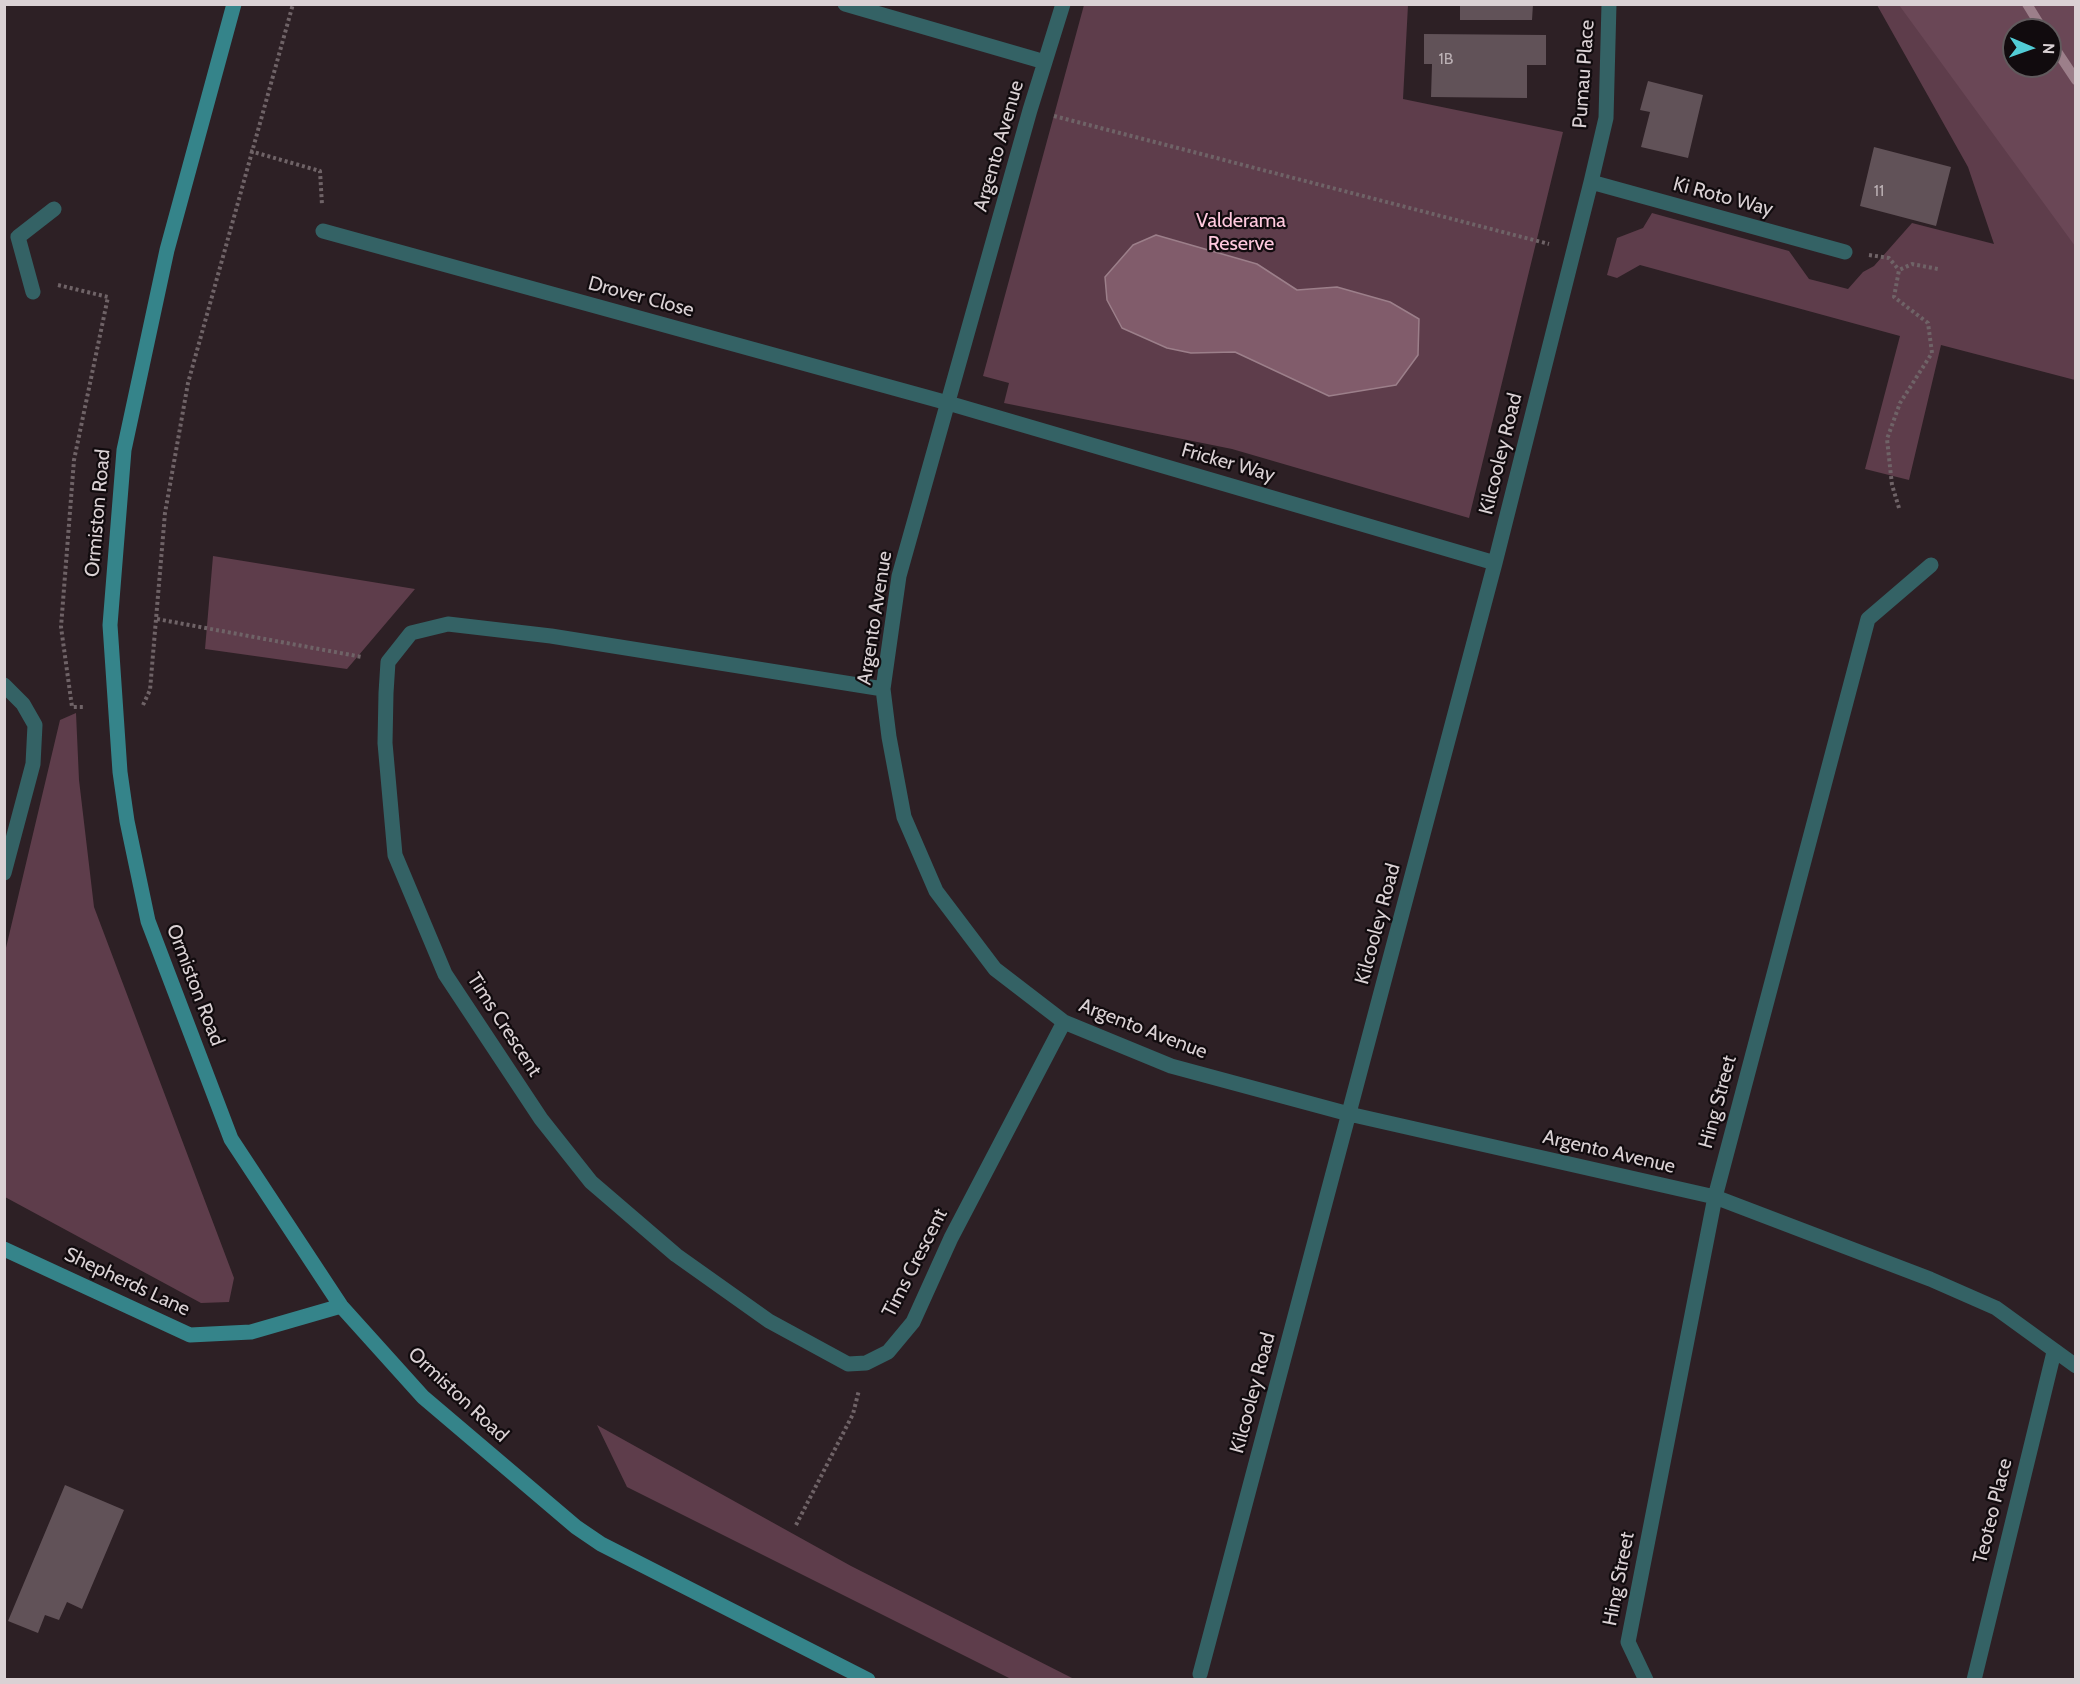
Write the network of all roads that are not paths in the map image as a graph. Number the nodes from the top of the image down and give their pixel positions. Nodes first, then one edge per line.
1 (234, 4) edge
2 (845, 4) edge
3 (1063, 4) edge
4 (1610, 4) edge
5 (1045, 62) junction
6 (1591, 182) junction
7 (54, 209) dead end
8 (323, 231) road end
9 (11, 236) edge
10 (1845, 252) dead end
11 (33, 292) dead end
12 (948, 403) junction
13 (1495, 563) junction
14 (1931, 565) dead end
15 (4, 685) edge
16 (883, 688) junction
17 (4, 873) edge
18 (1064, 1022) junction
19 (1349, 1114) junction
20 (1714, 1197) junction
21 (4, 1249) edge
22 (341, 1306) junction
23 (2054, 1352) junction
24 (2076, 1366) edge
25 (1200, 1674) dead end
26 (868, 1680) edge
27 (1646, 1680) edge
28 (1974, 1680) edge

1 - 22 main road, Ormiston Road
2 - 5 street
3 - 5 street, Argento Avenue
4 - 6 street, Pumau Place
5 - 12 street, Argento Avenue
6 - 10 street, Ki Roto Way
6 - 13 street, Kilcooley Road
7 - 9 street
8 - 12 street, Drover Close
9 - 11 street
12 - 13 street, Fricker Way
12 - 16 street, Argento Avenue
13 - 19 street, Kilcooley Road
14 - 20 street, Hing Street
15 - 17 street
16 - 18 street, Argento Avenue
16 - 18 street, Tims Crescent
18 - 19 street, Argento Avenue
19 - 20 street, Argento Avenue
19 - 25 street, Kilcooley Road
20 - 23 street, Argento Avenue
20 - 27 street, Hing Street
21 - 22 main road, Shepherds Lane
22 - 26 main road, Ormiston Road
23 - 24 street, Argento Avenue
23 - 28 street, Teoteo Place

